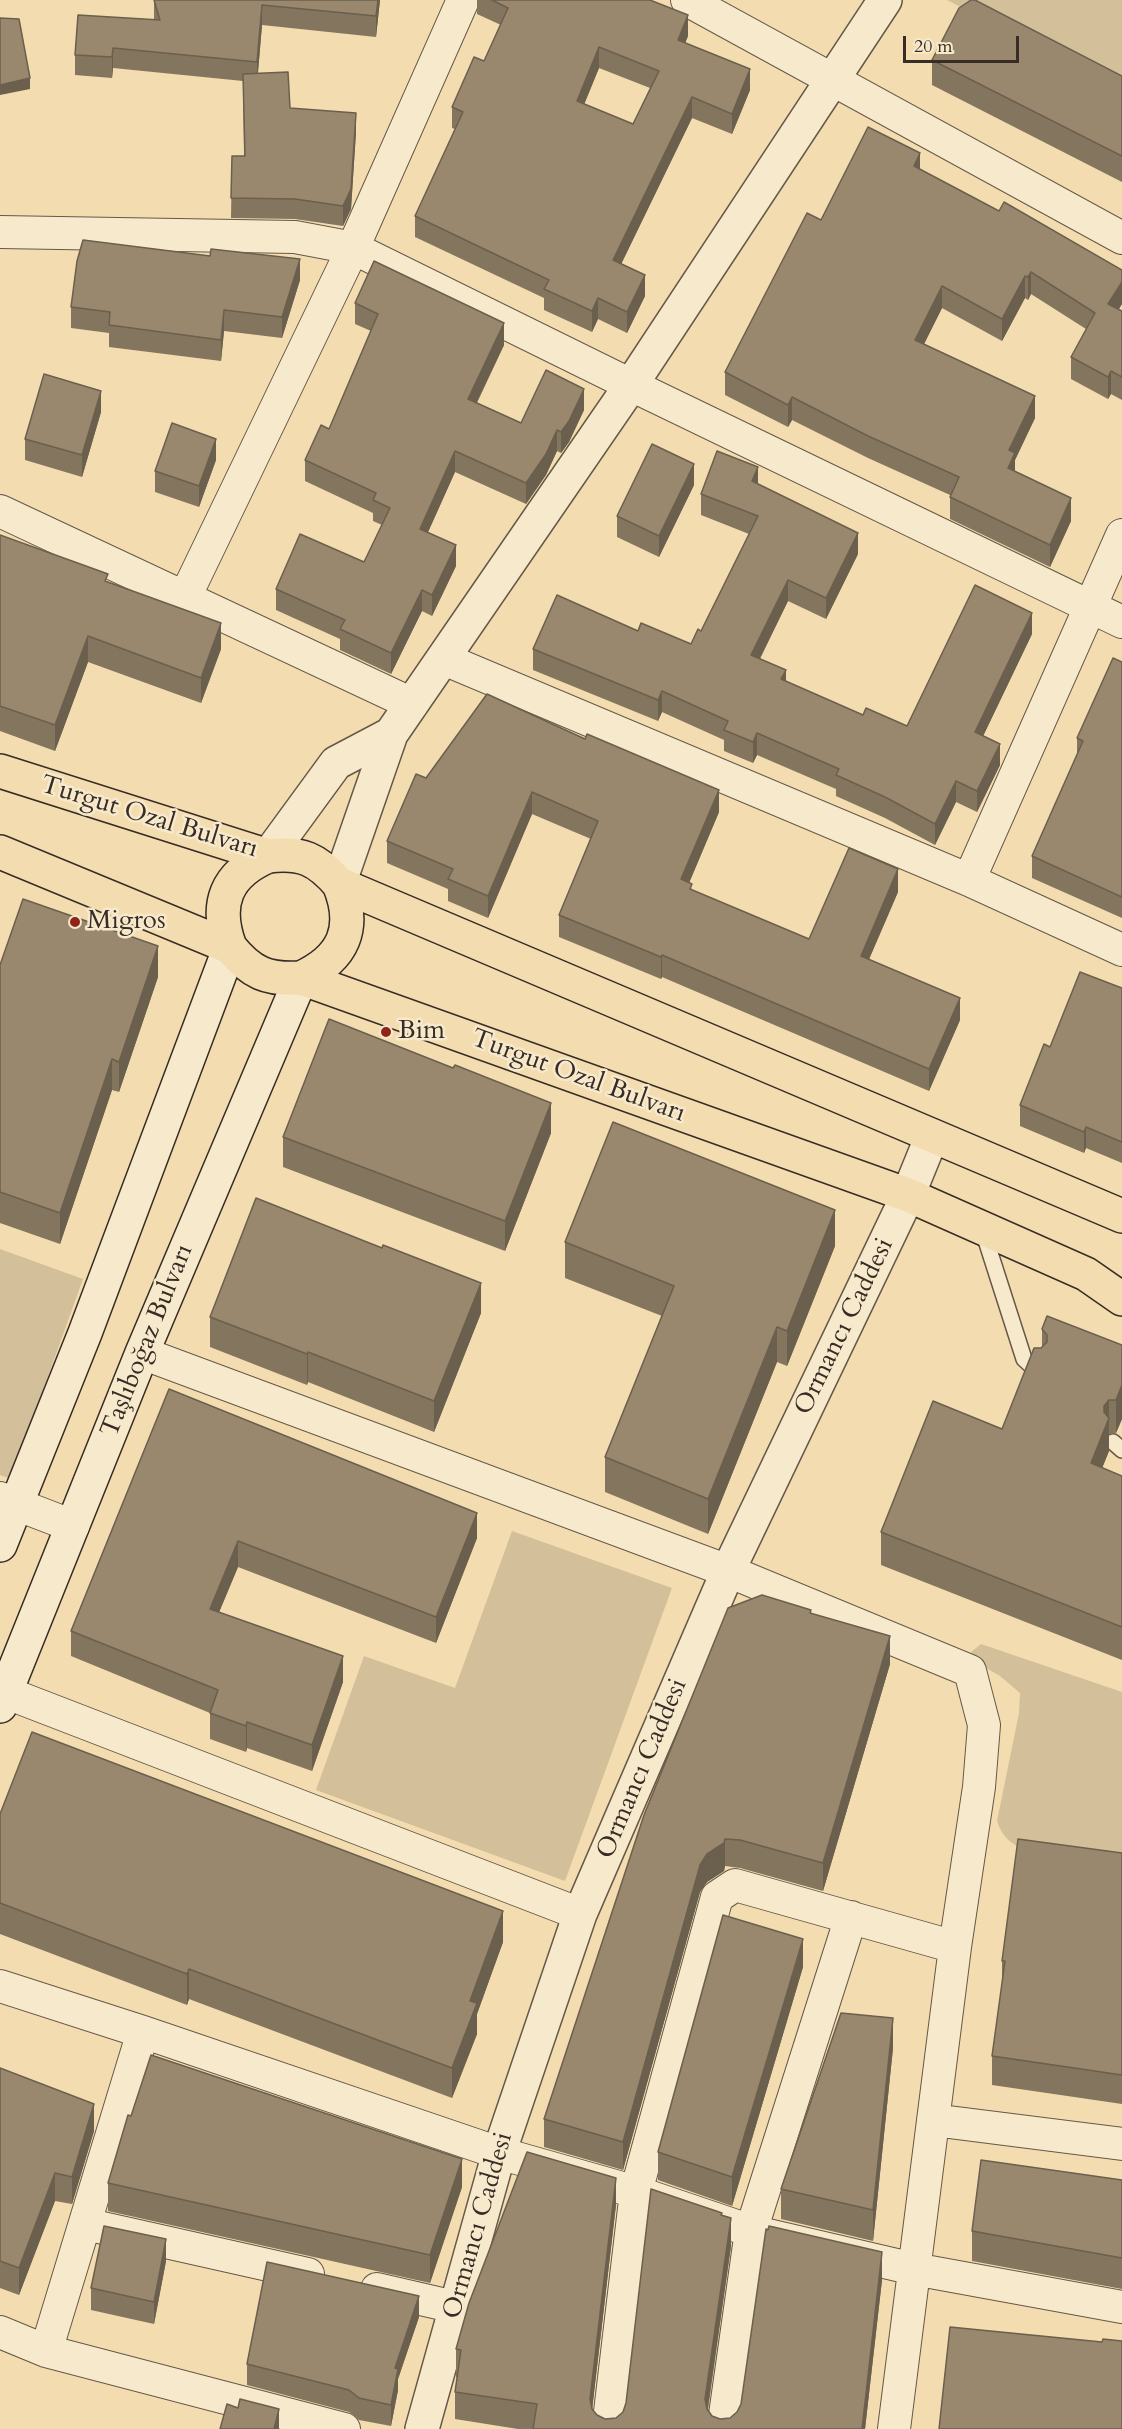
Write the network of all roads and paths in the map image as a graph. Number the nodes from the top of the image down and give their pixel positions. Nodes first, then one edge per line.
1 (462, 0) edge
2 (687, 0) edge
3 (885, 0) edge
4 (833, 79) junction
5 (0, 232) edge
6 (1122, 238) edge
7 (353, 248) junction
8 (631, 385) junction
9 (0, 511) edge
10 (1122, 535) edge
11 (185, 597) junction
12 (1090, 607) junction
13 (1122, 622) edge
14 (444, 658) junction
15 (412, 704) junction
16 (391, 734) junction
17 (0, 771) edge
18 (0, 852) edge
19 (268, 856) junction
20 (969, 880) junction
21 (339, 884) junction
22 (230, 947) junction
23 (1122, 950) edge
24 (301, 978) junction
25 (932, 1136) junction
26 (908, 1195) junction
27 (1122, 1216) edge
28 (982, 1228) junction
29 (1122, 1299) edge
30 (142, 1353) junction
31 (1038, 1372) edge
32 (9, 1501) edge
33 (73, 1526) junction
34 (0, 1545) edge
35 (728, 1571) junction
36 (3, 1699) edge
37 (580, 1914) junction
38 (851, 1917) junction
39 (955, 1947) junction
40 (0, 1986) edge
41 (142, 2032) junction
42 (933, 2120) junction
43 (1122, 2144) edge
44 (499, 2153) junction
45 (636, 2192) junction
46 (85, 2224) junction
47 (751, 2231) junction
48 (914, 2269) junction
49 (455, 2307) junction
50 (1122, 2307) edge
51 (0, 2331) edge
52 (46, 2351) junction
53 (344, 2429) edge
54 (422, 2429) edge
55 (608, 2429) edge
56 (723, 2429) edge
57 (894, 2429) edge

1 - 7 street
2 - 4 street
3 - 4 street
4 - 6 street
4 - 8 street
5 - 7 street
7 - 8 street
7 - 11 street
8 - 12 street
8 - 14 street
9 - 11 street
10 - 12 street
11 - 15 street
12 - 13 street
12 - 20 street
14 - 15 street
14 - 20 street
15 - 16 street
16 - 19 street
16 - 21 street
17 - 19 main road, Turgut Ozal Bulvarı
18 - 22 main road, Turgut Ozal Bulvarı
19 - 21 main road, Turgut Ozal Bulvarı
19 - 22 main road
20 - 23 street
21 - 24 main road
21 - 25 main road, Turgut Ozal Bulvarı
22 - 24 main road, Turgut Ozal Bulvarı
22 - 32 street
24 - 26 main road, Turgut Ozal Bulvarı
24 - 30 street, Taşlıboğaz Bulvarı
25 - 26 street, Ormancı Caddesi
25 - 27 main road, Turgut Ozal Bulvarı
26 - 28 main road, Turgut Ozal Bulvarı
26 - 35 street, Ormancı Caddesi
28 - 29 main road, Turgut Ozal Bulvarı
28 - 31 lane
30 - 33 street, Taşlıboğaz Bulvarı
30 - 35 street
32 - 33 street
32 - 34 street
33 - 36 street, Taşlıboğaz Bulvarı
35 - 37 street, Ormancı Caddesi
35 - 39 street
36 - 37 street
37 - 44 street, Ormancı Caddesi
38 - 39 street
38 - 45 street
38 - 47 street
39 - 42 street
40 - 41 street
41 - 44 street
41 - 46 street
42 - 43 street
42 - 48 street
44 - 45 street
44 - 49 street, Ormancı Caddesi
45 - 47 street
45 - 55 street
46 - 49 street
46 - 52 street
47 - 48 street
47 - 56 street
48 - 50 street
48 - 57 street
49 - 54 street, Ormancı Caddesi
51 - 52 street
52 - 53 street

